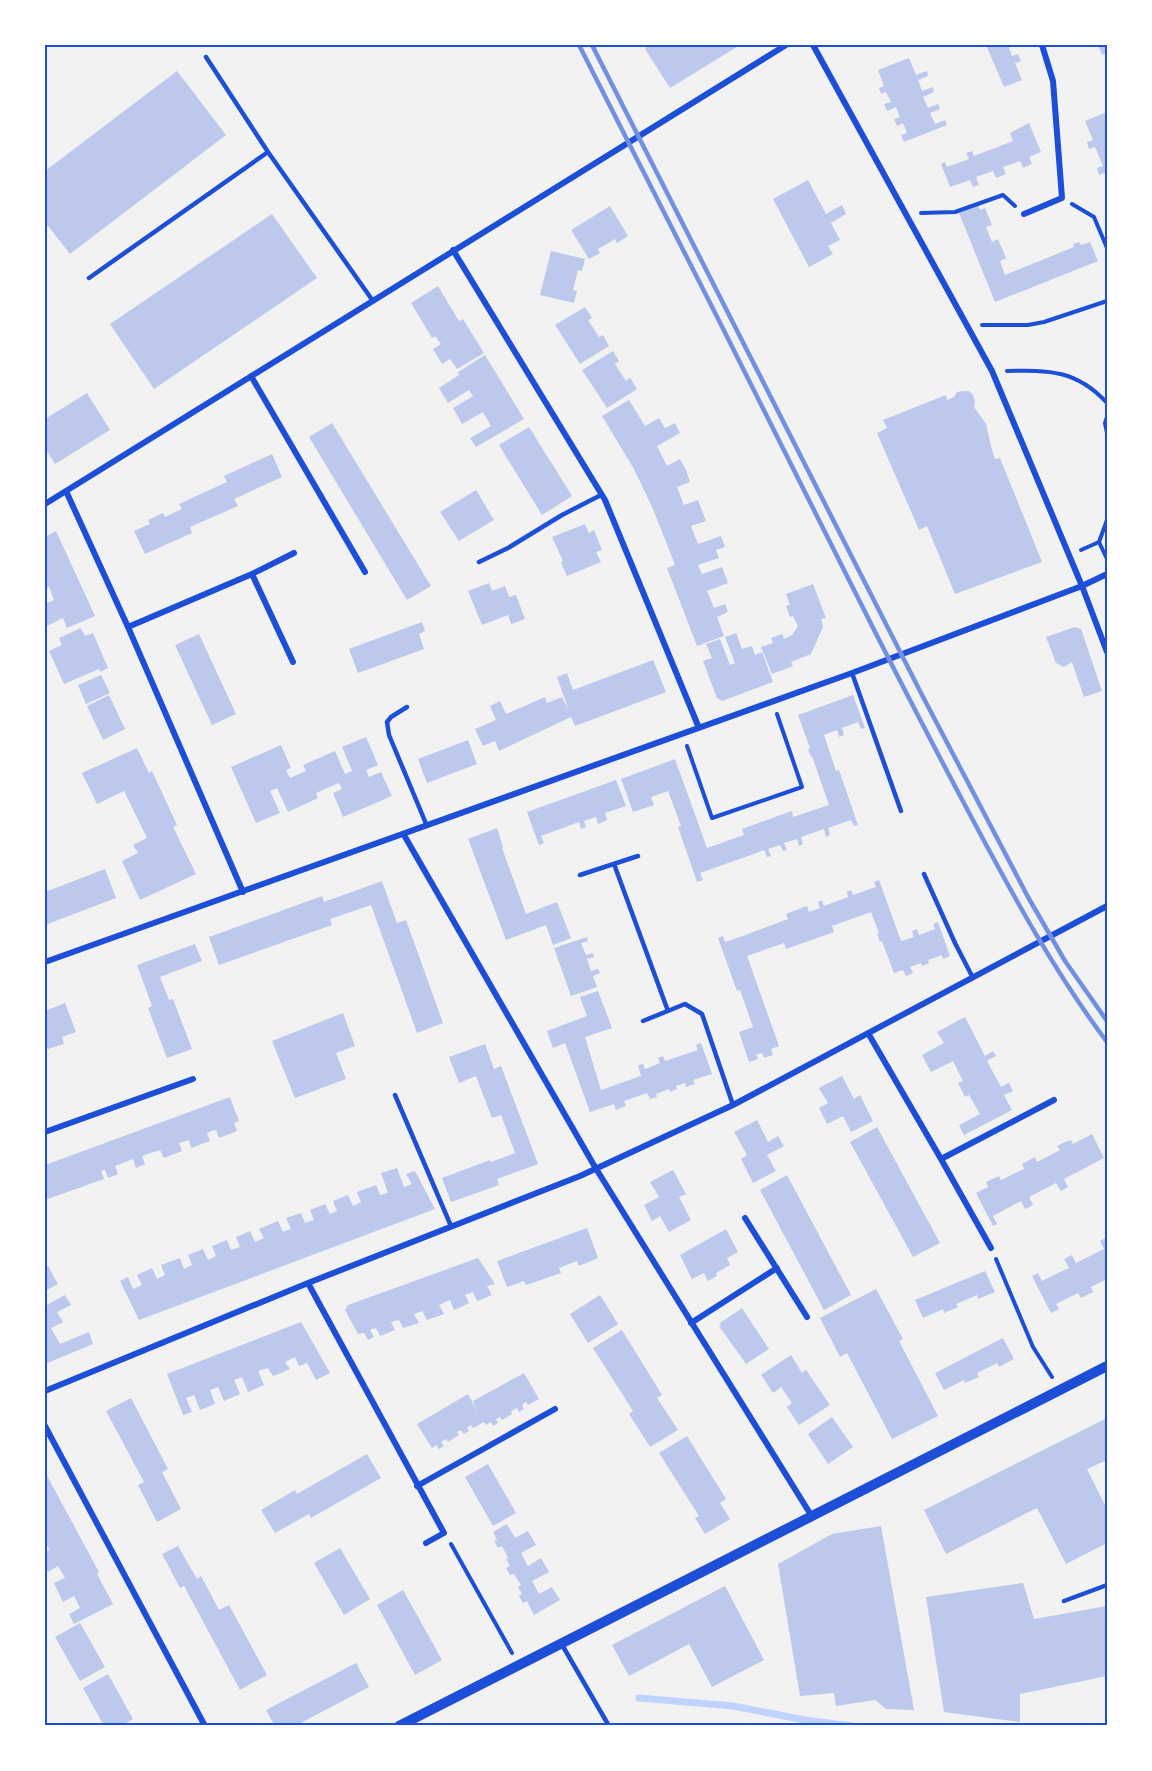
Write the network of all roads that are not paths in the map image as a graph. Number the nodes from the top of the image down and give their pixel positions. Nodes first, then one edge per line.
1 (786, 45) edge
2 (813, 45) edge
3 (1042, 45) edge
4 (207, 57) dead end
5 (268, 152) junction
6 (1024, 214) road end
7 (453, 250) junction
8 (89, 279) dead end
9 (373, 301) junction
10 (250, 376) junction
11 (66, 491) junction
12 (602, 495) junction
13 (45, 504) edge
14 (294, 553) dead end
15 (479, 562) dead end
16 (365, 572) dead end
17 (252, 574) junction
18 (1107, 574) edge
19 (1082, 586) junction
20 (128, 627) junction
21 (1107, 652) edge
22 (293, 662) dead end
23 (852, 673) junction
24 (407, 707) dead end
25 (699, 728) junction
26 (901, 811) dead end
27 (427, 826) junction
28 (404, 835) junction
29 (638, 856) dead end
30 (614, 864) junction
31 (924, 874) dead end
32 (580, 875) dead end
33 (243, 892) junction
34 (1107, 906) edge
35 (45, 962) edge
36 (973, 978) junction
37 (668, 1011) junction
38 (643, 1021) dead end
39 (868, 1033) junction
40 (194, 1079) dead end
41 (395, 1095) dead end
42 (1054, 1100) dead end
43 (733, 1105) junction
44 (45, 1131) edge
45 (941, 1159) junction
46 (596, 1167) junction
47 (745, 1218) dead end
48 (451, 1226) junction
49 (991, 1248) road end
50 (777, 1268) junction
51 (308, 1283) junction
52 (807, 1317) dead end
53 (691, 1323) junction
54 (1107, 1366) edge
55 (45, 1391) edge
56 (555, 1409) dead end
57 (45, 1426) edge
58 (417, 1486) junction
59 (811, 1515) junction
60 (426, 1543) dead end
61 (1107, 1585) edge
62 (1064, 1601) dead end
63 (561, 1643) junction
64 (205, 1726) edge
65 (399, 1726) edge
66 (609, 1726) edge

1 - 7 street
2 - 19 street
3 - 6 street
4 - 5 lane
5 - 8 lane
5 - 9 lane
7 - 9 street
7 - 12 street
9 - 10 street
10 - 11 street
10 - 16 street
11 - 13 street
11 - 20 street
12 - 15 lane
12 - 25 street
14 - 17 street
17 - 20 street
17 - 22 street
18 - 19 street
19 - 21 street
19 - 23 street
20 - 33 street
23 - 25 street
23 - 26 lane
24 - 27 lane
25 - 27 street
27 - 28 street
28 - 33 street
28 - 46 street
29 - 30 lane
30 - 32 lane
30 - 37 lane
31 - 36 lane
33 - 35 street
34 - 36 street
36 - 39 street
37 - 38 lane
37 - 43 lane
39 - 43 street
39 - 45 street
40 - 44 street
41 - 48 lane
42 - 45 street
43 - 46 street
45 - 49 street
46 - 48 street
46 - 53 street
47 - 50 street
48 - 51 street
50 - 52 street
50 - 53 street
51 - 55 street
51 - 58 street
53 - 59 street
54 - 59 street
56 - 58 street
57 - 64 street
58 - 60 street
59 - 63 street
61 - 62 lane
63 - 65 street
63 - 66 lane

